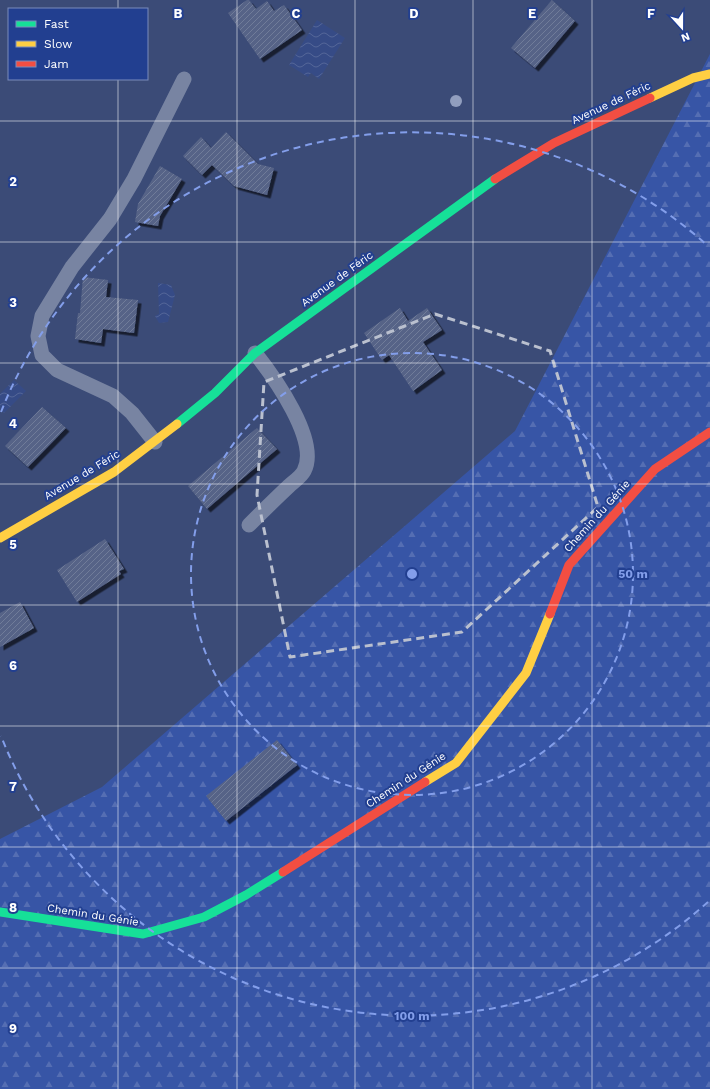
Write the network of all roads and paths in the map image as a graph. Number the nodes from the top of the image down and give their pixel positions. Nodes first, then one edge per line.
1 (710, 74) edge
2 (184, 79) dead end
3 (255, 354) junction
4 (710, 432) edge
5 (155, 442) junction
6 (249, 525) dead end
7 (0, 538) edge
8 (0, 912) edge

1 - 3 street, Avenue de Féric
2 - 5 lane
3 - 5 street, Avenue de Féric
3 - 6 lane
4 - 8 street, Chemin du Génie
5 - 7 street, Avenue de Féric

